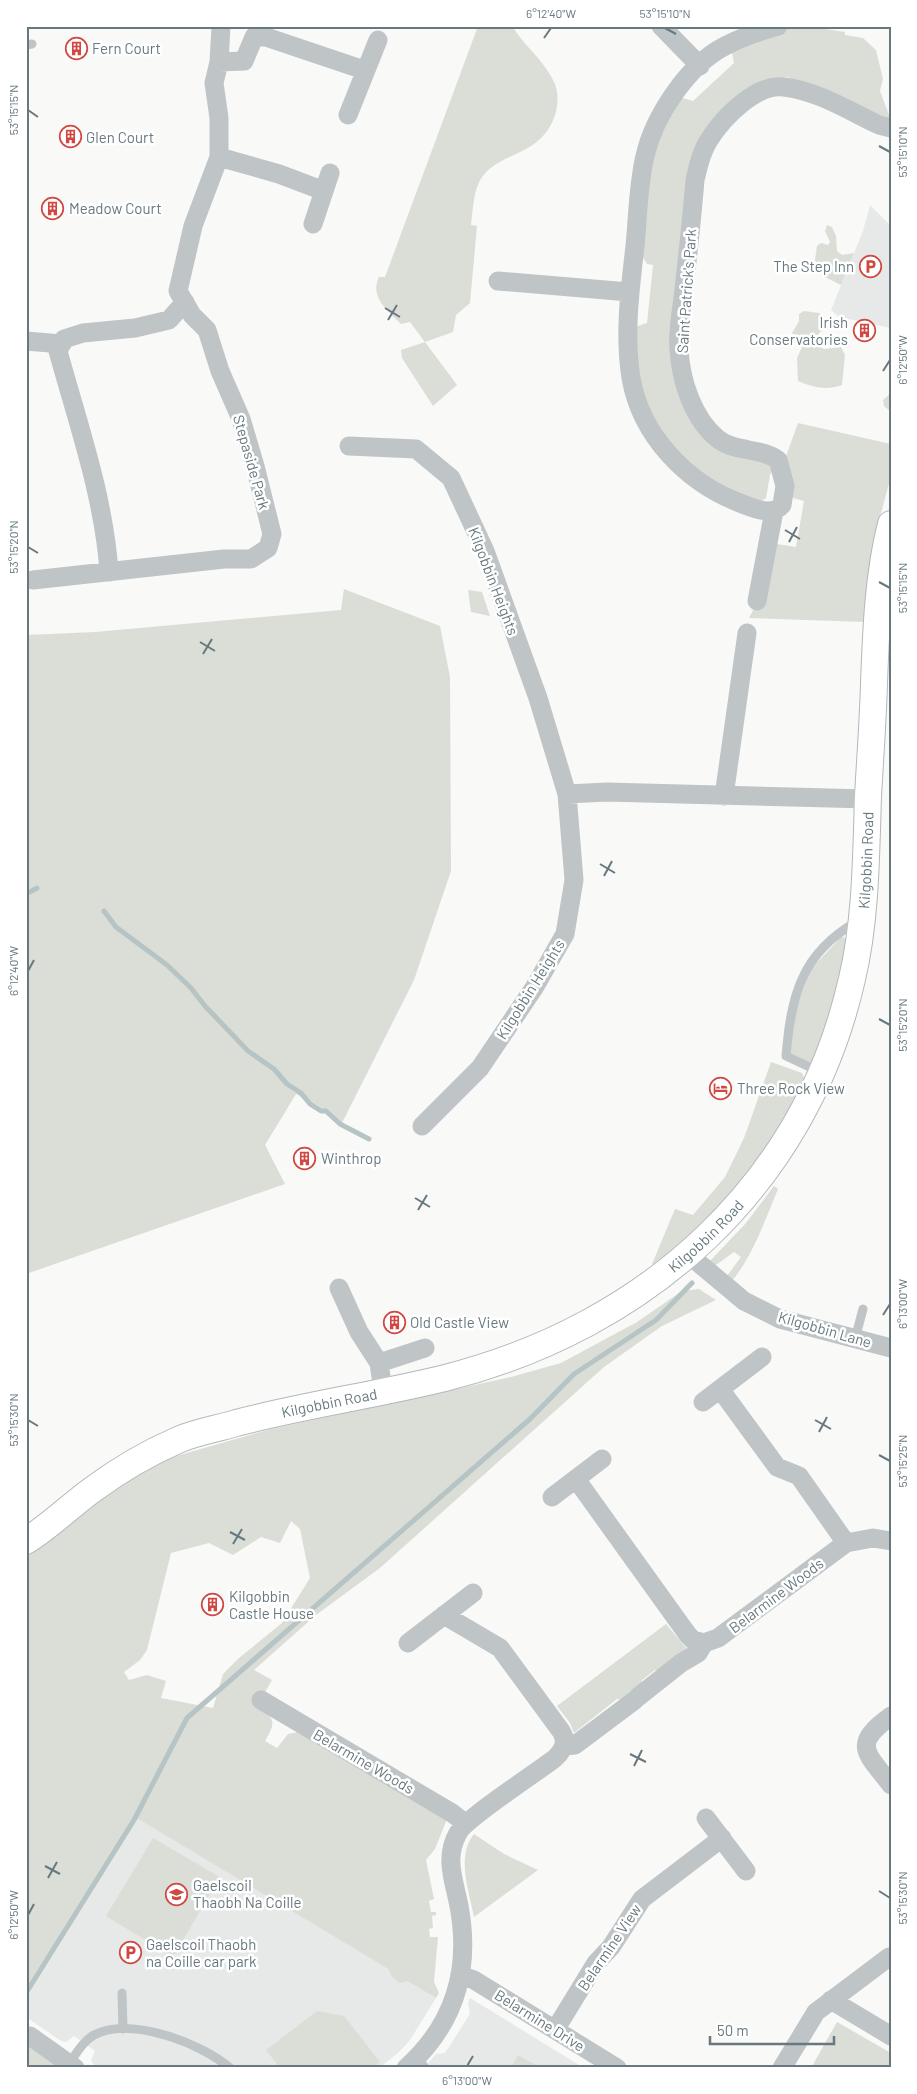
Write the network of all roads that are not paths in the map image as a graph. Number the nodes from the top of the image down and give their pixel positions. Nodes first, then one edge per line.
1 (221, 26) edge
2 (661, 26) edge
3 (778, 26) edge
4 (256, 32) edge
5 (378, 40) dead end
6 (219, 62) junction
7 (700, 66) junction
8 (364, 70) junction
9 (348, 115) dead end
10 (891, 128) edge
11 (219, 157) junction
12 (330, 172) dead end
13 (324, 191) junction
14 (313, 224) dead end
15 (498, 281) dead end
16 (629, 292) junction
17 (185, 302) junction
18 (26, 341) edge
19 (62, 344) junction
20 (348, 446) dead end
21 (774, 511) junction
22 (891, 524) edge
23 (109, 572) junction
24 (33, 580) dead end
25 (757, 601) dead end
26 (747, 633) dead end
27 (567, 794) junction
28 (724, 796) junction
29 (868, 799) junction
30 (861, 919) junction
31 (822, 1073) junction
32 (422, 1126) dead end
33 (689, 1255) junction
34 (339, 1288) dead end
35 (863, 1308) dead end
36 (855, 1339) junction
37 (425, 1348) dead end
38 (891, 1348) edge
39 (762, 1357) dead end
40 (379, 1363) junction
41 (720, 1389) junction
42 (383, 1390) junction
43 (703, 1402) dead end
44 (602, 1459) dead end
45 (576, 1479) junction
46 (552, 1498) dead end
47 (26, 1541) edge
48 (891, 1541) edge
49 (846, 1543) junction
50 (473, 1593) dead end
51 (444, 1615) junction
52 (408, 1643) dead end
53 (704, 1643) junction
54 (260, 1700) dead end
55 (891, 1716) edge
56 (564, 1746) junction
57 (891, 1785) edge
58 (706, 1818) dead end
59 (466, 1824) junction
60 (722, 1838) junction
61 (746, 1871) dead end
62 (889, 1957) dead end
63 (461, 1974) junction
64 (122, 1993) dead end
65 (830, 2000) junction
66 (123, 2028) junction
67 (556, 2030) junction
68 (30, 2036) dead end
69 (891, 2036) edge
70 (416, 2064) edge
71 (72, 2066) edge
72 (230, 2068) edge
73 (617, 2068) edge
74 (782, 2068) edge

1 - 6 street, Stepaside Park
2 - 7 street
3 - 7 street
4 - 6 street
4 - 8 street
5 - 8 street
6 - 11 street, Stepaside Park
7 - 16 street
8 - 9 street
10 - 21 street, Saint Patrick's Park
11 - 13 street
11 - 17 street, Stepaside Park
12 - 13 street
13 - 14 street
15 - 16 street
16 - 21 street
17 - 19 street
17 - 23 street, Stepaside Park
18 - 19 street
19 - 23 street
20 - 27 street, Kilgobbin Heights
21 - 25 street
22 - 29 street, Kilgobbin Road
23 - 24 street, Stepaside Park
26 - 28 street
27 - 28 street
27 - 32 street, Kilgobbin Heights
28 - 29 street
29 - 30 street, Kilgobbin Road
30 - 31 street, Kilgobbin Road
30 - 31 lane
31 - 33 street, Kilgobbin Road
33 - 36 street, Kilgobbin Lane
33 - 42 street, Kilgobbin Road
34 - 40 street
35 - 36 lane
36 - 38 street, Kilgobbin Lane
37 - 40 street
39 - 41 street
40 - 42 street
41 - 43 street
41 - 49 street
42 - 47 street, Kilgobbin Road
44 - 45 street
45 - 46 street
45 - 53 street
48 - 49 street, Belarmine Woods
49 - 53 street, Belarmine Woods
50 - 51 street
51 - 52 street
51 - 56 street
53 - 56 street, Belarmine Woods
54 - 59 street, Belarmine Woods
55 - 57 street
56 - 59 street, Belarmine Woods
58 - 60 street
59 - 63 street, Belarmine Woods
60 - 61 street
60 - 67 street, Belarmine View
62 - 65 street
63 - 67 street, Belarmine Drive
63 - 70 street, Belarmine Woods
64 - 66 lane
65 - 69 street
65 - 74 street
66 - 71 lane
66 - 72 lane
67 - 73 street, Belarmine Drive
68 - 71 street

